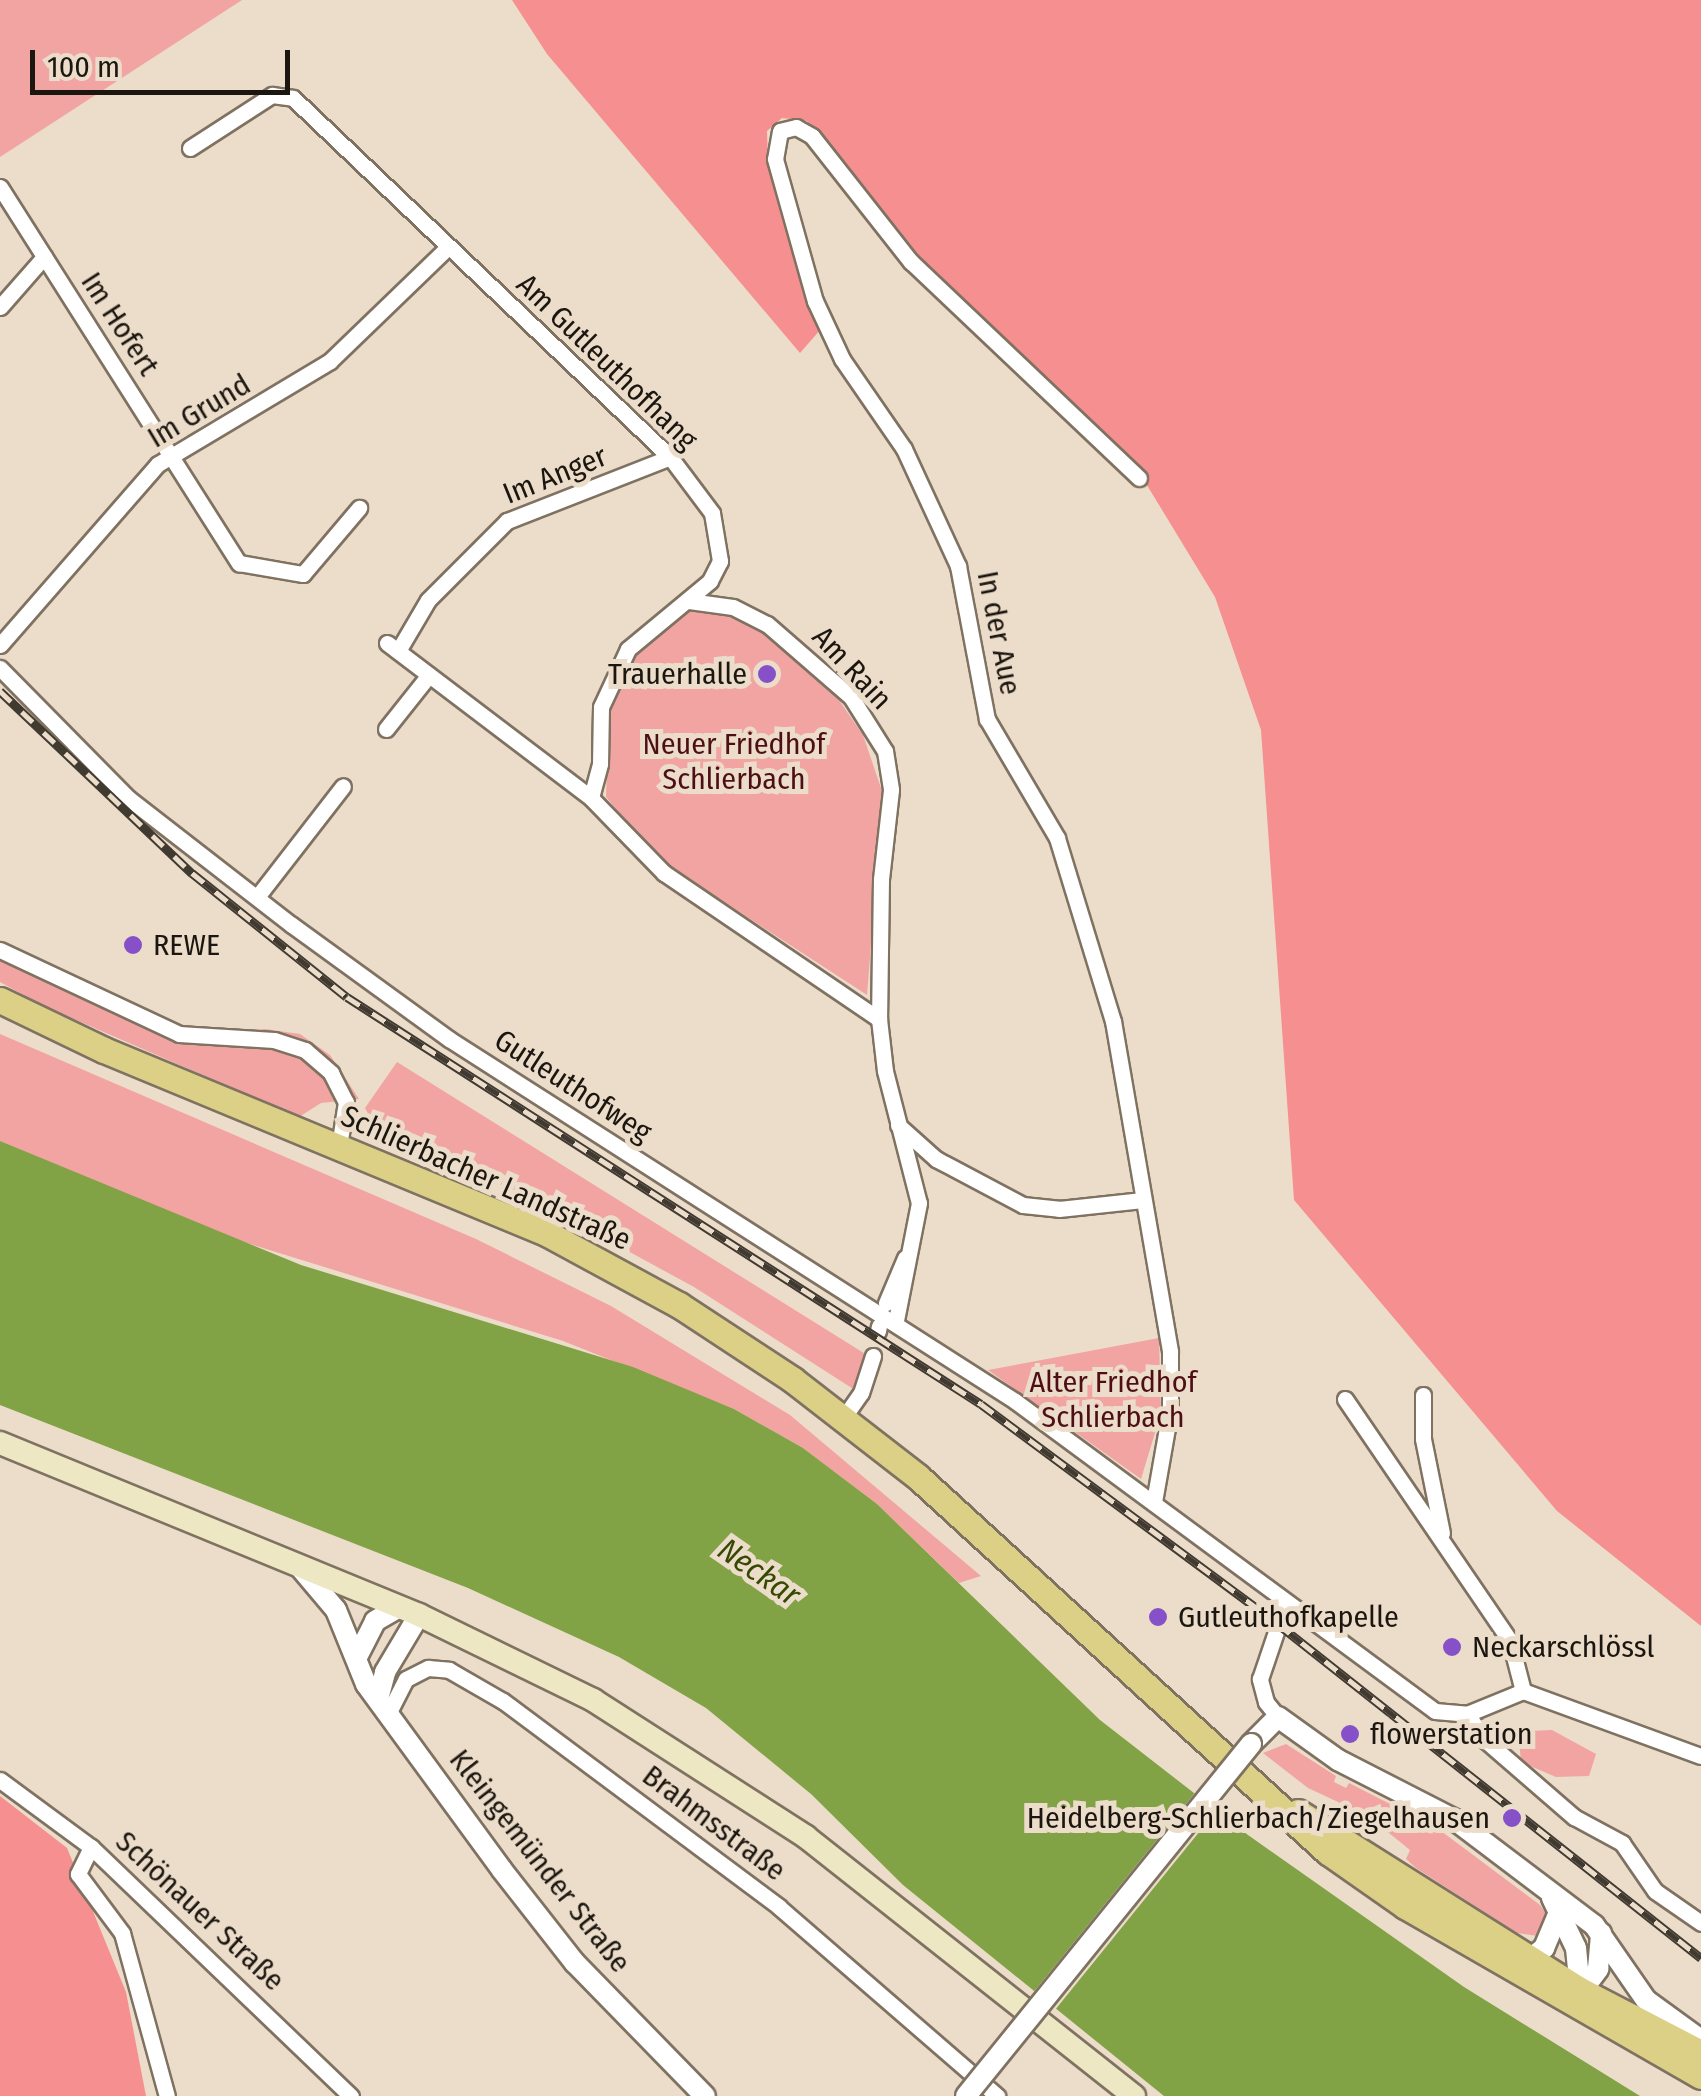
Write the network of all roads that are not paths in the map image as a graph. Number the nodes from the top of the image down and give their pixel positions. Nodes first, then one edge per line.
1 (190, 148) dead end
2 (0, 187) edge
3 (448, 247) junction
4 (44, 257) junction
5 (0, 306) edge
6 (170, 456) junction
7 (670, 457) junction
8 (1139, 478) dead end
9 (359, 508) dead end
10 (689, 601) junction
11 (0, 645) edge
12 (0, 668) edge
13 (428, 675) junction
14 (386, 729) dead end
15 (344, 786) dead end
16 (590, 798) junction
17 (257, 897) junction
18 (0, 950) edge
19 (0, 1000) edge
20 (878, 1018) junction
21 (898, 1124) junction
22 (339, 1146) junction
23 (1144, 1200) junction
24 (912, 1252) junction
25 (886, 1303) dead end
26 (896, 1320) junction
27 (873, 1356) dead end
28 (1423, 1395) dead end
29 (1345, 1399) dead end
30 (844, 1417) junction
31 (0, 1443) edge
32 (1154, 1502) junction
33 (1442, 1537) junction
34 (298, 1565) junction
35 (1285, 1605) junction
36 (409, 1611) junction
37 (358, 1655) junction
38 (1523, 1691) junction
39 (383, 1706) junction
40 (1467, 1714) junction
41 (1278, 1717) junction
42 (1701, 1756) edge
43 (0, 1780) edge
44 (1268, 1795) junction
45 (91, 1847) junction
46 (1555, 1903) junction
47 (1701, 1923) edge
48 (1601, 1933) junction
49 (1530, 1959) junction
50 (1576, 1998) junction
51 (1701, 2040) edge
52 (1701, 2052) edge
53 (1701, 2076) edge
54 (167, 2096) edge
55 (351, 2096) edge
56 (705, 2096) edge
57 (966, 2096) edge
58 (996, 2096) edge
59 (1134, 2096) edge

1 - 3 street, Am Gutleuthofhang
2 - 4 street, Im Hofert
3 - 6 street, Im Grund
3 - 7 street, Am Gutleuthofhang
4 - 5 street
4 - 6 street, Im Hofert
6 - 9 street, Im Hofert
6 - 11 street, Im Grund
7 - 10 street, Am Gutleuthofhang
7 - 13 street, Im Anger
8 - 23 street, In der Aue
10 - 16 street, Am Gutleuthofhang
10 - 20 street, Am Rain
12 - 17 street, Gutleuthofweg
13 - 14 street
13 - 16 street
15 - 17 street
16 - 20 street
17 - 26 street, Gutleuthofweg
18 - 22 street
19 - 22 main road, Schlierbacher Landstraße
20 - 21 street
21 - 23 street
21 - 24 street
22 - 30 main road, Schlierbacher Landstraße
23 - 32 street, In der Aue
24 - 25 street
24 - 26 street
26 - 32 street, Gutleuthofweg
27 - 30 street
28 - 33 street
29 - 33 street
30 - 44 main road, Schlierbacher Landstraße
31 - 34 main road, Kleingemünder Straße
32 - 35 street
33 - 38 street
34 - 36 main road, Kleingemünder Straße
34 - 37 street, Kleingemünder Straße
35 - 40 street
35 - 41 street
36 - 37 street
36 - 39 street
36 - 59 main road, Kleingemünder Straße
37 - 39 street, Kleingemünder Straße
38 - 40 street
38 - 42 street
39 - 56 street, Kleingemünder Straße
39 - 58 street, Brahmsstraße
40 - 47 street
41 - 46 street
41 - 57 street, bridge
43 - 45 street, Schönauer Straße
44 - 49 main road, Schlierbacher Landstraße
44 - 50 main road, Schlierbacher Landstraße
45 - 54 street
45 - 55 street, Schönauer Straße
46 - 48 street
46 - 49 street
46 - 50 street
48 - 50 street
48 - 51 street
49 - 50 main road, Schlierbacher Landstraße
50 - 52 main road, Schlierbacher Landstraße
50 - 53 main road, Schlierbacher Landstraße

